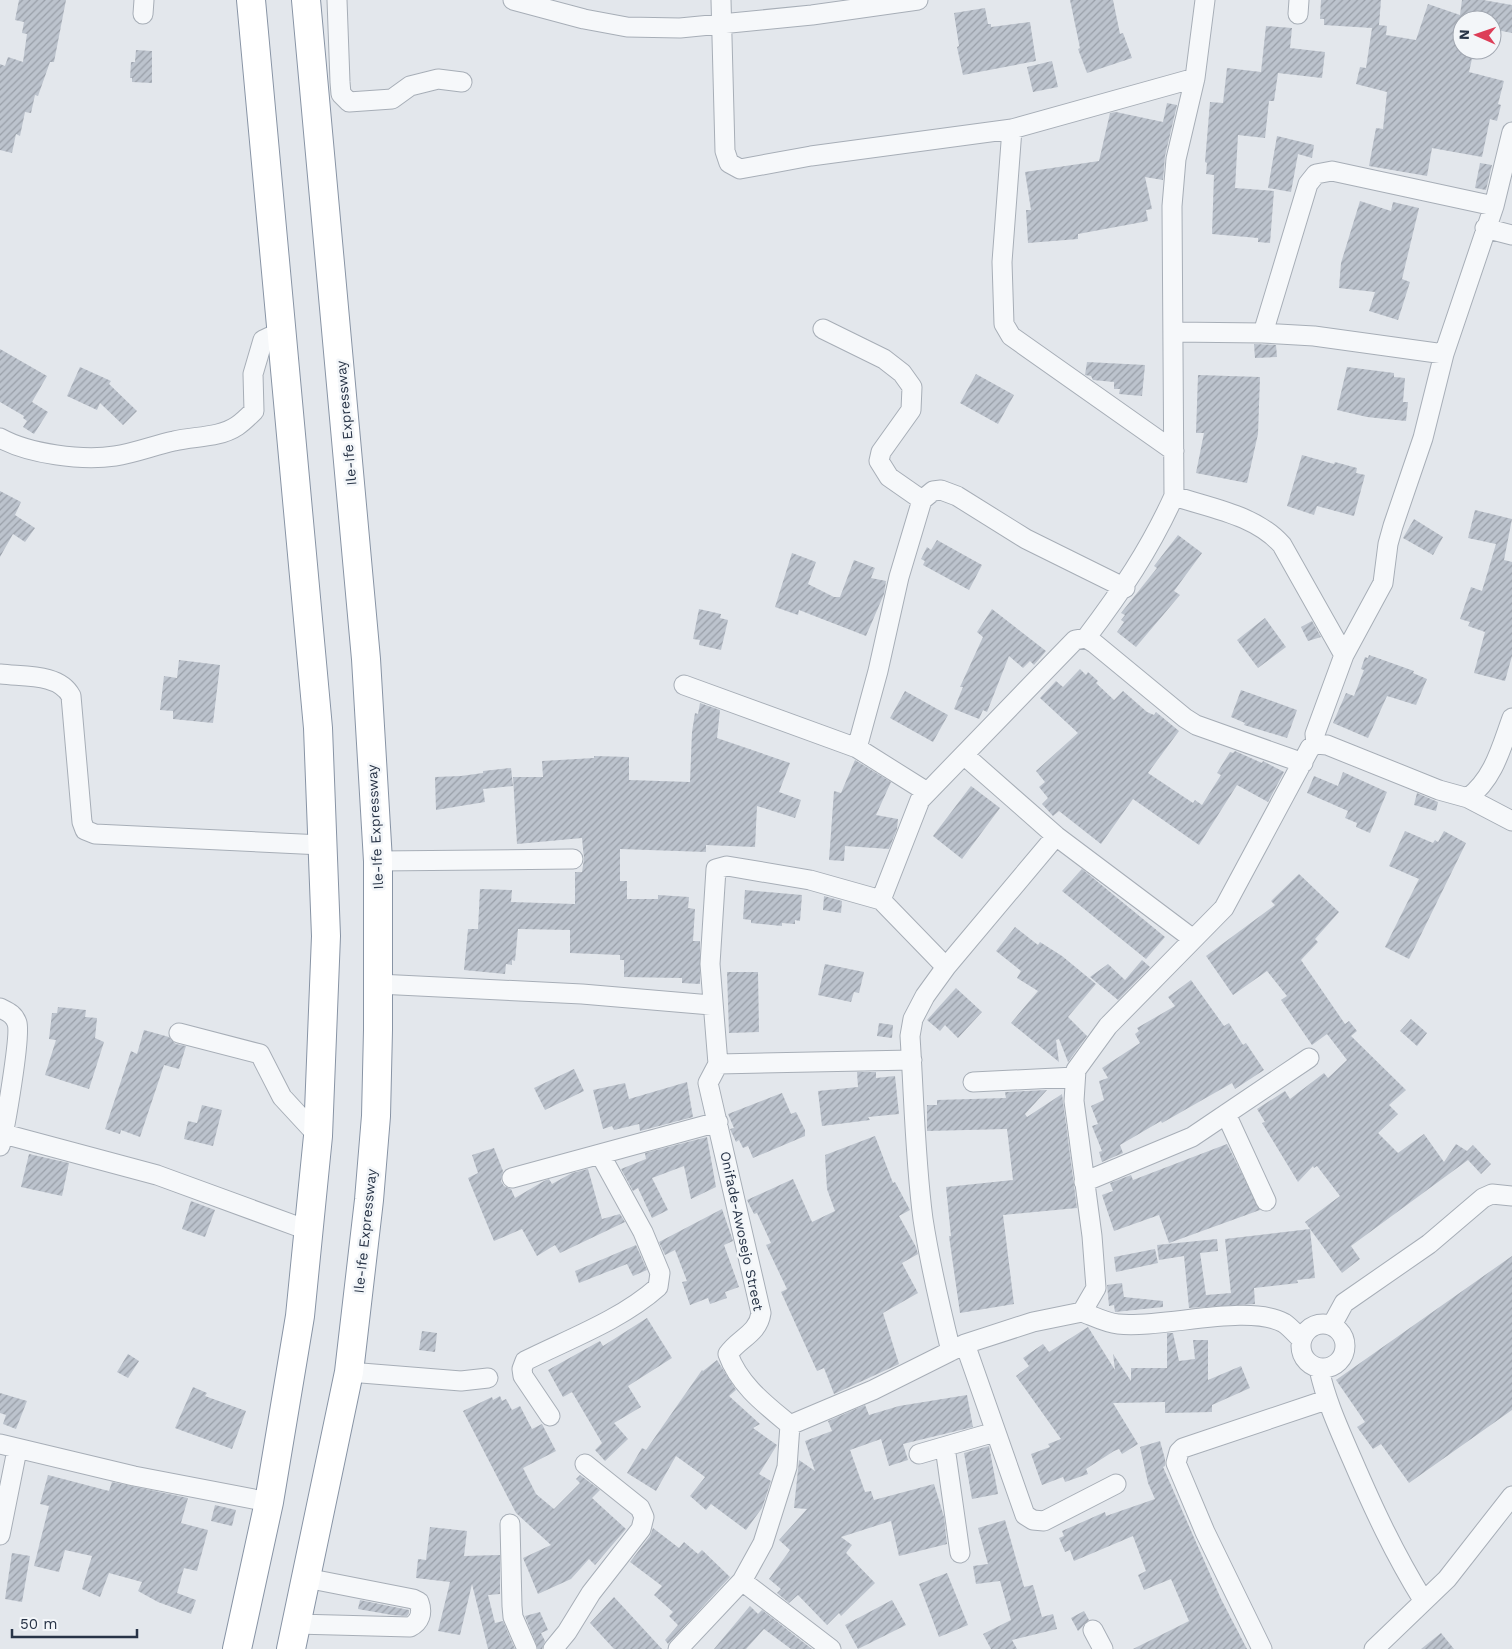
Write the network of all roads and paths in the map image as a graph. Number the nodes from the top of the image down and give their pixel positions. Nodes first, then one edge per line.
1 (251, 0) edge
2 (306, 0) edge
3 (337, 0) edge
4 (513, 0) edge
5 (721, 0) edge
6 (918, 0) edge
7 (1205, 0) edge
8 (722, 26) junction
9 (1195, 78) junction
10 (462, 82) dead end
11 (1012, 129) junction
12 (1512, 132) edge
13 (1494, 206) junction
14 (1485, 228) junction
15 (1512, 235) edge
16 (823, 329) dead end
17 (282, 331) junction
18 (1173, 332) junction
19 (1263, 333) junction
20 (1444, 354) junction
21 (0, 438) edge
22 (1174, 451) junction
23 (1174, 496) junction
24 (922, 500) junction
25 (1124, 588) junction
26 (1086, 638) junction
27 (1344, 655) junction
28 (0, 674) edge
29 (684, 685) dead end
30 (1512, 718) edge
31 (1316, 744) junction
32 (857, 748) junction
33 (964, 755) junction
34 (1303, 763) junction
35 (927, 792) junction
36 (1468, 798) junction
37 (1512, 821) edge
38 (1056, 836) junction
39 (322, 845) junction
40 (574, 859) dead end
41 (378, 861) junction
42 (881, 900) junction
43 (1193, 939) junction
44 (946, 967) junction
45 (378, 984) junction
46 (711, 1005) junction
47 (0, 1008) edge
48 (179, 1033) dead end
49 (1309, 1058) dead end
50 (912, 1060) junction
51 (718, 1064) junction
52 (1076, 1077) junction
53 (973, 1082) dead end
54 (1226, 1114) junction
55 (718, 1122) junction
56 (318, 1136) junction
57 (2, 1140) edge
58 (600, 1154) junction
59 (512, 1178) dead end
60 (1084, 1182) junction
61 (1512, 1196) edge
62 (1266, 1201) dead end
63 (310, 1231) junction
64 (1082, 1312) junction
65 (1332, 1325) junction
66 (1300, 1339) junction
67 (958, 1347) junction
68 (1319, 1369) junction
69 (349, 1372) junction
70 (488, 1378) dead end
71 (1326, 1400) junction
72 (550, 1416) dead end
73 (790, 1425) junction
74 (995, 1432) junction
75 (9, 1447) edge
76 (945, 1447) junction
77 (919, 1454) dead end
78 (585, 1464) dead end
79 (1116, 1484) dead end
80 (1512, 1496) edge
81 (269, 1502) junction
82 (510, 1524) dead end
83 (0, 1535) edge
84 (960, 1553) dead end
85 (306, 1578) junction
86 (742, 1581) junction
87 (1423, 1600) junction
88 (1093, 1630) dead end
89 (294, 1636) edge
90 (237, 1649) edge
91 (527, 1649) edge
92 (553, 1649) edge
93 (678, 1649) edge
94 (832, 1649) edge
95 (1103, 1649) edge
96 (1262, 1649) edge
97 (1374, 1649) edge

1 - 17 highway
2 - 41 highway, Ile-Ife Expressway
3 - 10 street
4 - 8 street
5 - 8 street
6 - 8 street
7 - 9 street
8 - 11 street
9 - 11 street
9 - 18 street
11 - 22 street
12 - 13 street
13 - 14 street
13 - 19 street
14 - 15 street
14 - 20 street
16 - 24 street
17 - 21 street
17 - 39 highway
18 - 19 street
18 - 22 street
19 - 20 street
20 - 27 street
22 - 23 street
23 - 25 street
23 - 27 street
24 - 25 street
24 - 32 street
25 - 26 street
26 - 33 street
26 - 34 street
27 - 31 street
28 - 39 street
29 - 32 street
30 - 36 street
31 - 34 street
31 - 36 street
32 - 35 street
33 - 35 street
33 - 38 street
34 - 43 street
35 - 42 street
36 - 37 street
38 - 43 street
38 - 44 street
39 - 56 highway
40 - 41 street
41 - 45 highway, Ile-Ife Expressway
42 - 44 street
42 - 46 street
43 - 52 street
44 - 50 street
45 - 46 street
45 - 69 highway, Ile-Ife Expressway
46 - 51 street
47 - 57 street
48 - 56 street
49 - 54 street
50 - 51 street
50 - 67 street
51 - 55 street, Onifade-Awosejo Street
52 - 53 street
52 - 60 street
54 - 60 street
54 - 62 street
55 - 58 street
55 - 73 street, Onifade-Awosejo Street
56 - 63 highway
57 - 63 street
58 - 59 street
58 - 72 street
60 - 64 street
61 - 65 street
63 - 81 highway
64 - 66 street
64 - 67 street
65 - 66 street
65 - 68 street
66 - 68 street
67 - 73 street
67 - 74 street
68 - 71 street
69 - 70 street
69 - 85 highway, Ile-Ife Expressway
71 - 87 street
71 - 96 street
73 - 86 street
74 - 76 street
74 - 79 street
75 - 81 street
75 - 83 street
76 - 77 street
76 - 84 street
78 - 92 street
80 - 87 street
81 - 90 highway
82 - 91 street
85 - 89 highway, Ile-Ife Expressway
85 - 89 street
86 - 93 street
86 - 94 street
87 - 97 street
88 - 95 street

